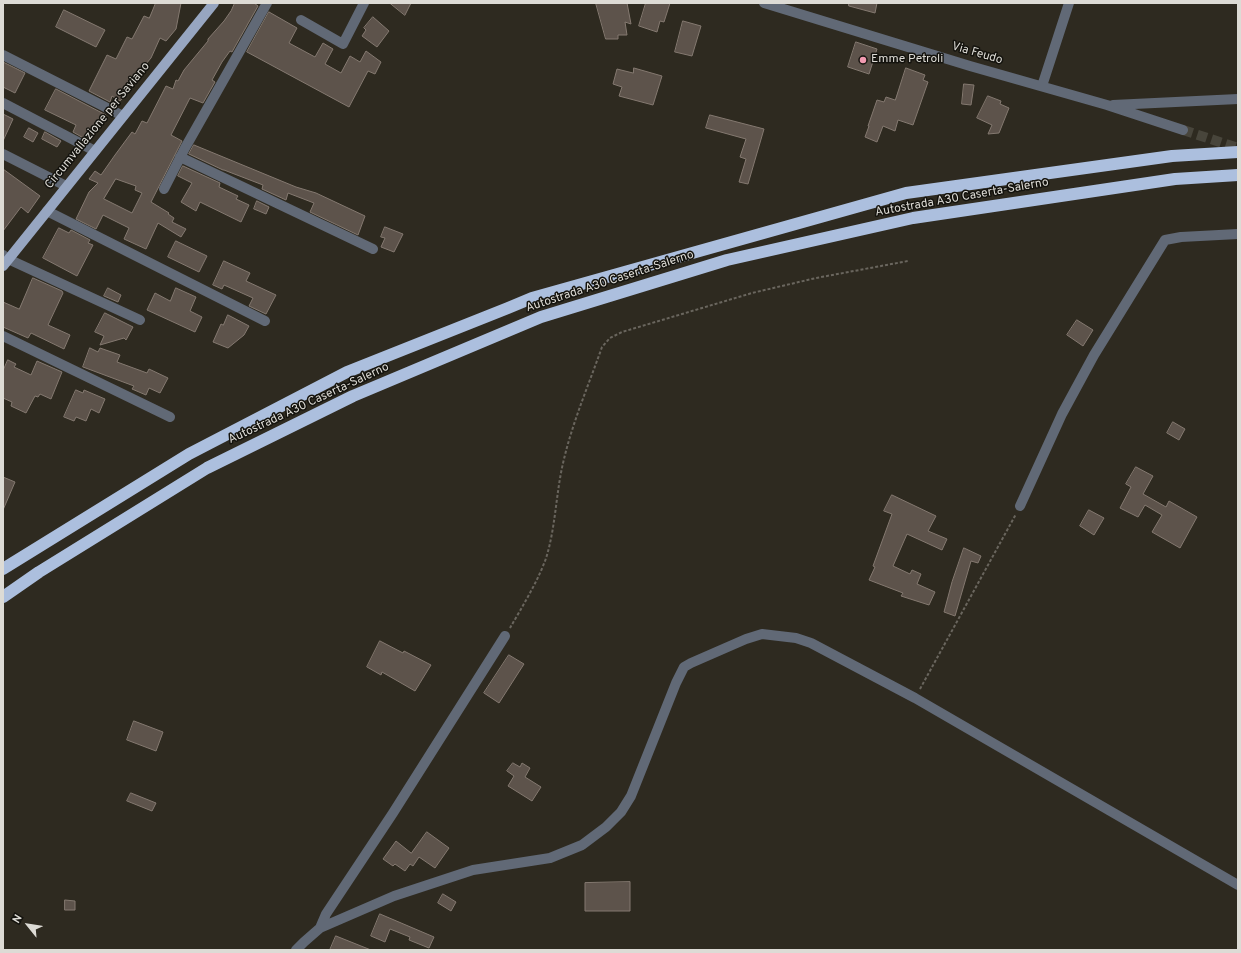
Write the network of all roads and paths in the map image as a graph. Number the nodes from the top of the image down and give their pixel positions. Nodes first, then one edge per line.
1 (214, 3) edge
2 (267, 3) edge
3 (364, 3) edge
4 (764, 3) edge
5 (1069, 3) edge
6 (301, 20) dead end
7 (3, 55) edge
8 (1042, 86) junction
9 (1238, 99) edge
10 (3, 103) edge
11 (1107, 105) junction
12 (123, 116) junction
13 (1183, 130) tunnel mouth
14 (95, 151) junction
15 (1238, 152) edge
16 (3, 154) edge
17 (180, 157) junction
18 (1238, 175) edge
19 (66, 186) junction
20 (164, 189) dead end
21 (47, 211) junction
22 (1238, 234) edge
23 (373, 249) dead end
24 (5, 260) edge
25 (908, 261) dead end
26 (140, 320) dead end
27 (264, 321) dead end
28 (3, 336) edge
29 (170, 417) dead end
30 (1020, 506) joint
31 (3, 569) edge
32 (3, 597) edge
33 (505, 636) joint
34 (915, 698) junction
35 (1238, 886) edge
36 (320, 928) junction
37 (296, 950) edge

1 - 12 main road, Circumvallazione per Saviano
2 - 17 street
3 - 6 street
4 - 8 street, Via Feudo
5 - 8 street
7 - 12 street
8 - 11 street, Via Feudo
9 - 11 street
10 - 14 street
11 - 13 street, Via Feudo
12 - 14 main road, Circumvallazione per Saviano
14 - 19 main road, Circumvallazione per Saviano
15 - 31 highway, Autostrada A30 Caserta-Salerno
16 - 19 street
17 - 20 street
17 - 23 street
18 - 32 highway, Autostrada A30 Caserta-Salerno
19 - 21 main road, Circumvallazione per Saviano
21 - 24 main road, Circumvallazione per Saviano
21 - 27 street
22 - 30 street
24 - 26 street
25 - 33 path
28 - 29 street
30 - 34 path
33 - 36 street
34 - 35 street
34 - 36 street
36 - 37 street

